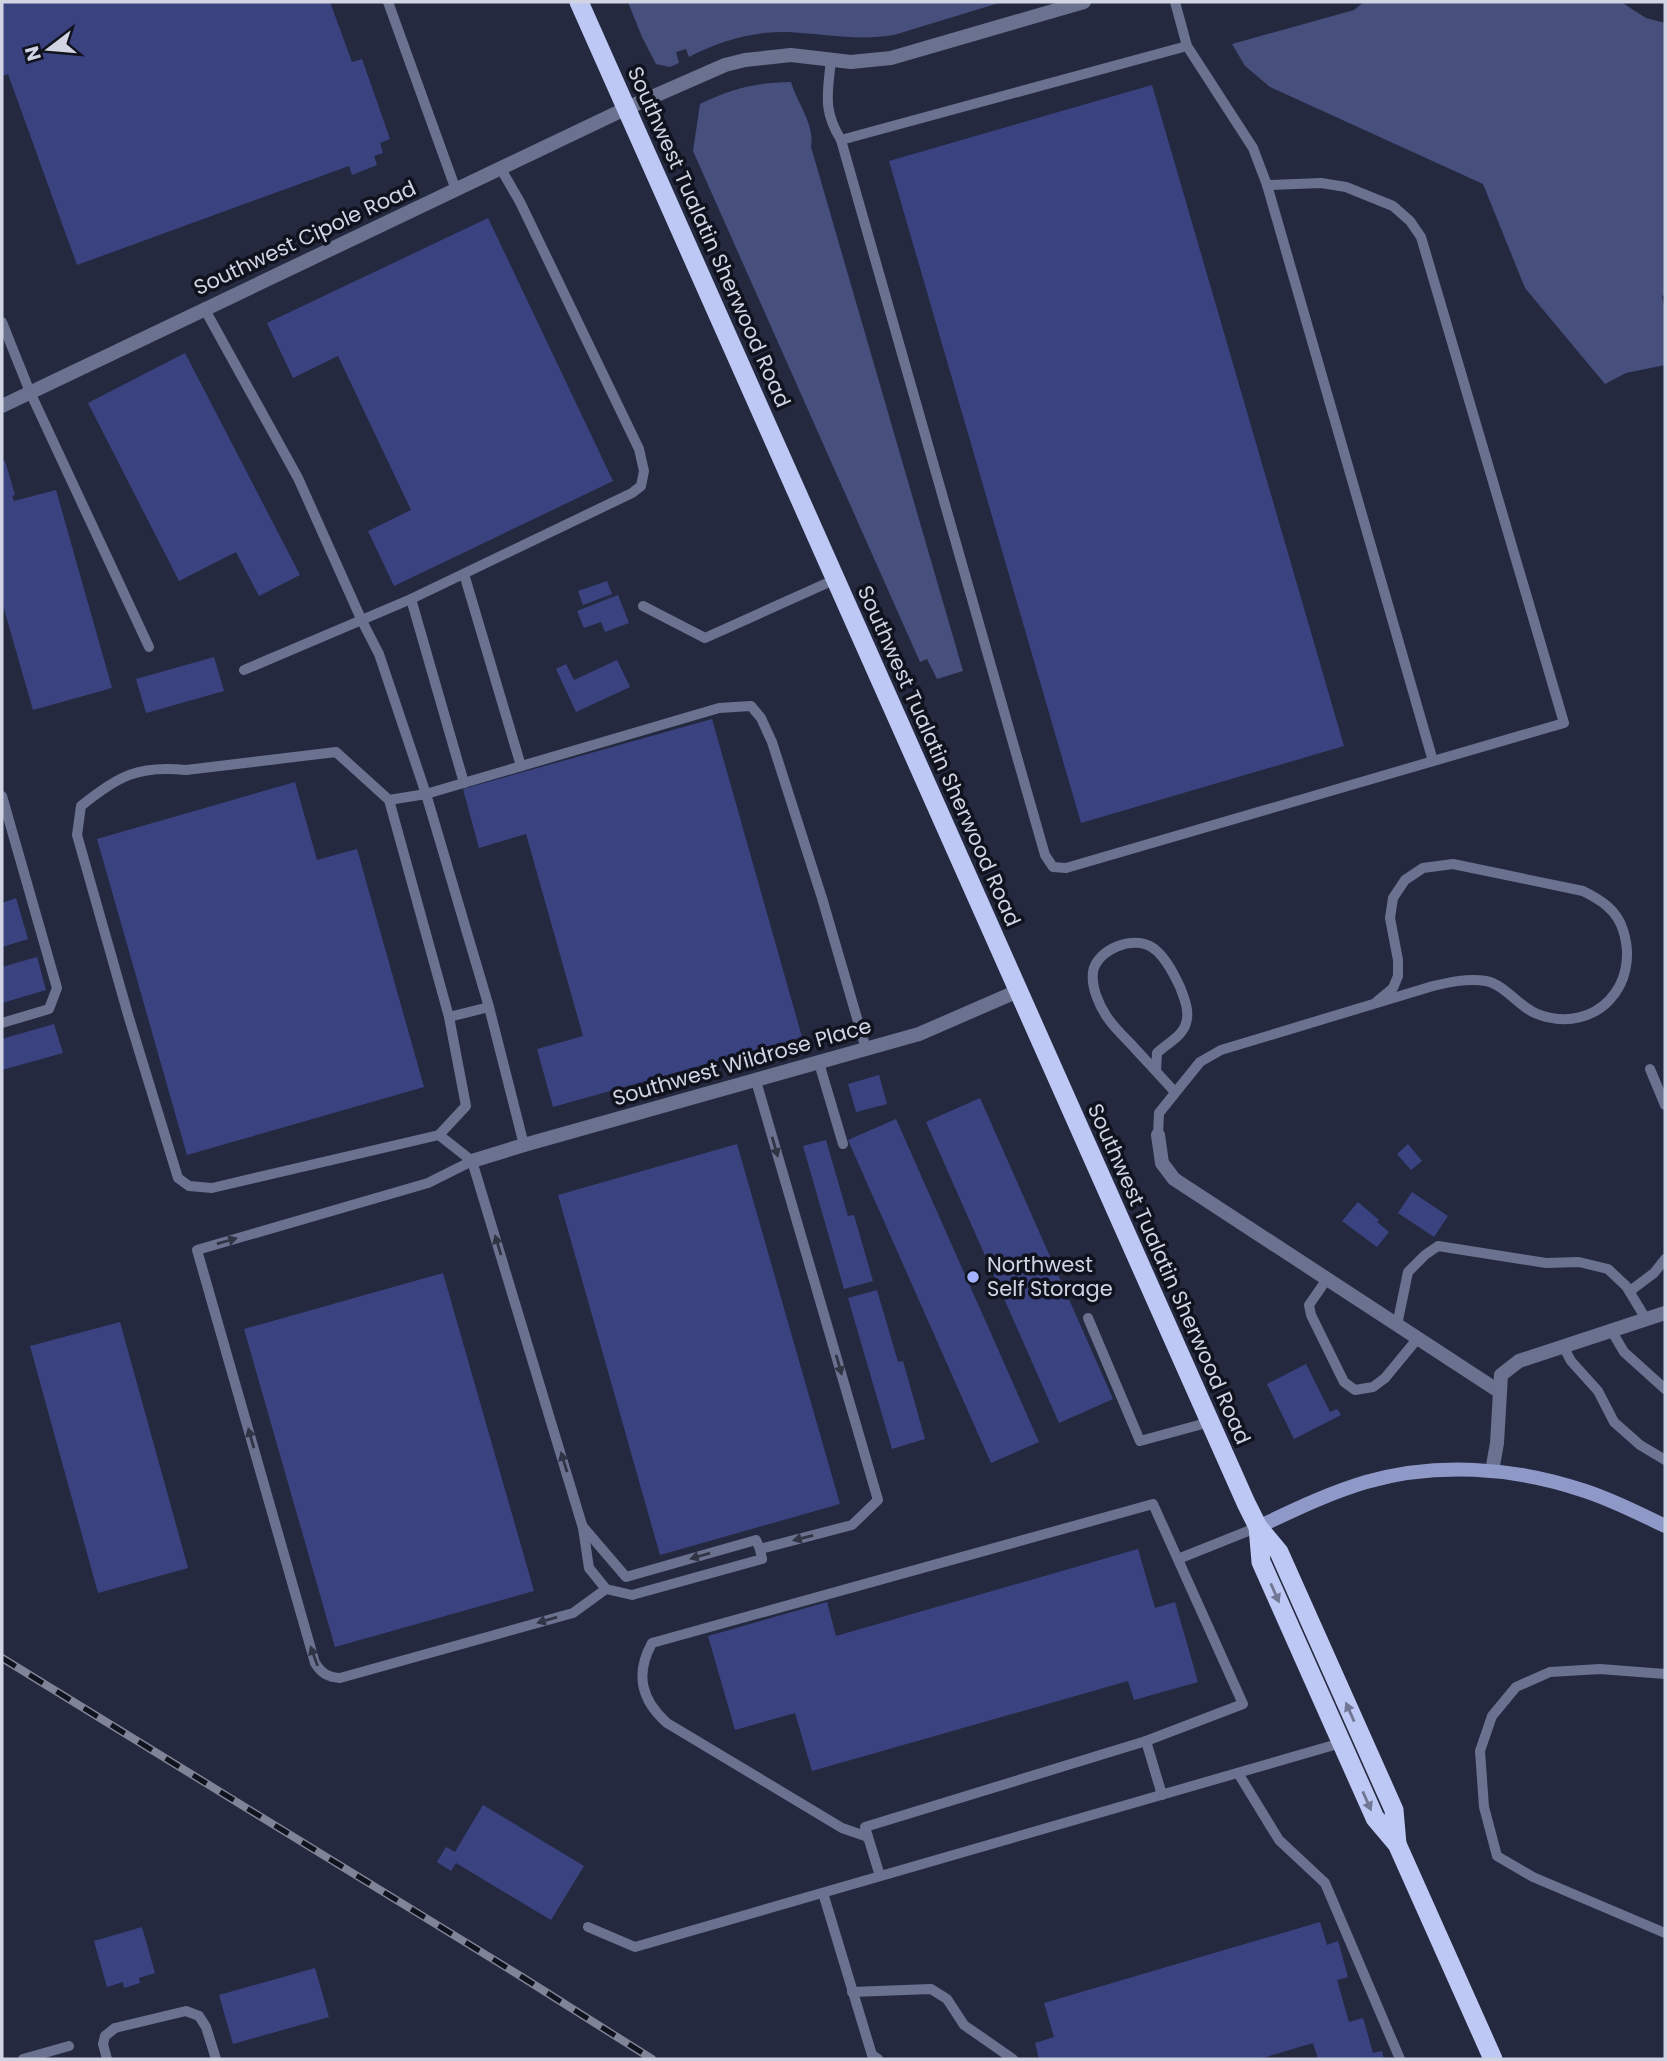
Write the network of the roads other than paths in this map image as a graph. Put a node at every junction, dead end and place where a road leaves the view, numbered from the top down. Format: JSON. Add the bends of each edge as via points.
{"nodes":[{"id":1,"x":388,"y":2,"type":"edge"},
{"id":2,"x":579,"y":2,"type":"edge"},
{"id":3,"x":1084,"y":2,"type":"edge"},
{"id":4,"x":1175,"y":2,"type":"edge"},
{"id":5,"x":1187,"y":46,"type":"junction"},
{"id":6,"x":831,"y":59,"type":"junction"},
{"id":7,"x":627,"y":108,"type":"junction"},
{"id":8,"x":841,"y":140,"type":"junction"},
{"id":9,"x":501,"y":169,"type":"junction"},
{"id":10,"x":1267,"y":185,"type":"junction"},
{"id":11,"x":456,"y":190,"type":"junction"},
{"id":12,"x":204,"y":308,"type":"junction"},
{"id":13,"x":2,"y":322,"type":"edge"},
{"id":14,"x":30,"y":392,"type":"junction"},
{"id":15,"x":2,"y":406,"type":"edge"},
{"id":16,"x":464,"y":574,"type":"junction"},
{"id":17,"x":836,"y":579,"type":"junction"},
{"id":18,"x":411,"y":599,"type":"junction"},
{"id":19,"x":643,"y":606,"type":"dead end"},
{"id":20,"x":362,"y":621,"type":"junction"},
{"id":21,"x":149,"y":647,"type":"dead end"},
{"id":22,"x":244,"y":670,"type":"dead end"},
{"id":23,"x":1433,"y":761,"type":"junction"},
{"id":24,"x":521,"y":766,"type":"junction"},
{"id":25,"x":464,"y":783,"type":"junction"},
{"id":26,"x":426,"y":794,"type":"junction"},
{"id":27,"x":2,"y":796,"type":"edge"},
{"id":28,"x":389,"y":800,"type":"junction"},
{"id":29,"x":1018,"y":991,"type":"junction"},
{"id":30,"x":1375,"y":1003,"type":"junction"},
{"id":31,"x":489,"y":1007,"type":"junction"},
{"id":32,"x":449,"y":1017,"type":"junction"},
{"id":33,"x":2,"y":1023,"type":"edge"},
{"id":34,"x":866,"y":1049,"type":"junction"},
{"id":35,"x":820,"y":1063,"type":"junction"},
{"id":36,"x":1650,"y":1069,"type":"dead end"},
{"id":37,"x":1156,"y":1071,"type":"junction"},
{"id":38,"x":756,"y":1081,"type":"junction"},
{"id":39,"x":1175,"y":1092,"type":"junction"},
{"id":40,"x":1665,"y":1105,"type":"edge"},
{"id":41,"x":439,"y":1135,"type":"junction"},
{"id":42,"x":1158,"y":1135,"type":"joint"},
{"id":43,"x":843,"y":1144,"type":"dead end"},
{"id":44,"x":524,"y":1145,"type":"junction"},
{"id":45,"x":472,"y":1161,"type":"junction"},
{"id":46,"x":1665,"y":1259,"type":"edge"},
{"id":47,"x":1327,"y":1279,"type":"junction"},
{"id":48,"x":1630,"y":1291,"type":"junction"},
{"id":49,"x":1665,"y":1313,"type":"edge"},
{"id":50,"x":1088,"y":1318,"type":"dead end"},
{"id":51,"x":1646,"y":1320,"type":"junction"},
{"id":52,"x":1397,"y":1325,"type":"junction"},
{"id":53,"x":1611,"y":1330,"type":"junction"},
{"id":54,"x":1418,"y":1338,"type":"junction"},
{"id":55,"x":1563,"y":1346,"type":"junction"},
{"id":56,"x":1665,"y":1388,"type":"edge"},
{"id":57,"x":1500,"y":1392,"type":"junction"},
{"id":58,"x":1210,"y":1422,"type":"junction"},
{"id":59,"x":1665,"y":1460,"type":"edge"},
{"id":60,"x":1492,"y":1471,"type":"junction"},
{"id":61,"x":1665,"y":1526,"type":"edge"},
{"id":62,"x":1258,"y":1527,"type":"junction"},
{"id":63,"x":583,"y":1528,"type":"junction"},
{"id":64,"x":761,"y":1549,"type":"junction"},
{"id":65,"x":1178,"y":1559,"type":"junction"},
{"id":66,"x":606,"y":1589,"type":"junction"},
{"id":67,"x":1665,"y":1674,"type":"edge"},
{"id":68,"x":1146,"y":1741,"type":"junction"},
{"id":69,"x":1341,"y":1743,"type":"junction"},
{"id":70,"x":1238,"y":1773,"type":"junction"},
{"id":71,"x":1162,"y":1795,"type":"junction"},
{"id":72,"x":868,"y":1837,"type":"junction"},
{"id":73,"x":1397,"y":1844,"type":"junction"},
{"id":74,"x":880,"y":1876,"type":"junction"},
{"id":75,"x":823,"y":1893,"type":"junction"},
{"id":76,"x":588,"y":1927,"type":"dead end"},
{"id":77,"x":1665,"y":1933,"type":"edge"},
{"id":78,"x":852,"y":1992,"type":"junction"},
{"id":79,"x":69,"y":2046,"type":"dead end"},
{"id":80,"x":23,"y":2059,"type":"edge"},
{"id":81,"x":107,"y":2059,"type":"edge"},
{"id":82,"x":216,"y":2059,"type":"edge"},
{"id":83,"x":878,"y":2059,"type":"edge"},
{"id":84,"x":1013,"y":2059,"type":"edge"},
{"id":85,"x":1400,"y":2059,"type":"edge"},
{"id":86,"x":1493,"y":2059,"type":"edge"}],
"edges":[{"from":1,"to":11,"type":"lane"},
{"from":2,"to":7,"type":"highway","name":"Southwest Tualatin Sherwood Road"},
{"from":3,"to":6,"type":"street","name":"Southwest Cipole Road","via":[[891,58]]},
{"from":4,"to":5,"type":"lane"},
{"from":5,"to":8,"type":"lane"},
{"from":5,"to":10,"type":"lane","via":[[1253,148]]},
{"from":6,"to":7,"type":"street","name":"Southwest Cipole Road","via":[[791,55],[725,65]]},
{"from":6,"to":8,"type":"lane","via":[[829,115]]},
{"from":7,"to":9,"type":"street","name":"Southwest Cipole Road"},
{"from":7,"to":17,"type":"highway","name":"Southwest Tualatin Sherwood Road"},
{"from":8,"to":23,"type":"lane","via":[[1045,855],[1053,867],[1066,868]]},
{"from":9,"to":11,"type":"street","name":"Southwest Cipole Road"},
{"from":9,"to":16,"type":"lane","via":[[639,449],[644,471],[641,486],[632,493]]},
{"from":10,"to":23,"type":"lane"},
{"from":10,"to":23,"type":"lane","via":[[1346,187],[1393,206],[1421,237],[1564,723]]},
{"from":11,"to":12,"type":"street","name":"Southwest Cipole Road"},
{"from":12,"to":14,"type":"street","name":"Southwest Cipole Road"},
{"from":12,"to":20,"type":"lane","via":[[298,478]]},
{"from":13,"to":14,"type":"lane"},
{"from":14,"to":15,"type":"street","name":"Southwest Cipole Road"},
{"from":14,"to":21,"type":"lane"},
{"from":16,"to":18,"type":"lane"},
{"from":16,"to":24,"type":"lane"},
{"from":17,"to":19,"type":"lane","via":[[705,638]]},
{"from":17,"to":29,"type":"highway","name":"Southwest Tualatin Sherwood Road"},
{"from":18,"to":20,"type":"lane"},
{"from":18,"to":25,"type":"lane"},
{"from":20,"to":22,"type":"lane"},
{"from":20,"to":26,"type":"lane","via":[[379,654]]},
{"from":24,"to":25,"type":"lane"},
{"from":24,"to":34,"type":"lane","via":[[719,708],[751,706],[772,742]]},
{"from":25,"to":26,"type":"lane"},
{"from":26,"to":28,"type":"lane"},
{"from":26,"to":31,"type":"lane"},
{"from":27,"to":33,"type":"lane","via":[[57,988],[49,1009]]},
{"from":28,"to":32,"type":"lane"},
{"from":28,"to":41,"type":"lane","via":[[336,752],[186,770],[168,768],[129,774],[109,784],[81,806],[77,835],[178,1178],[188,1186],[212,1188]]},
{"from":29,"to":34,"type":"street","name":"Southwest Wildrose Place","via":[[919,1034]]},
{"from":29,"to":58,"type":"highway","name":"Southwest Tualatin Sherwood Road"},
{"from":30,"to":30,"type":"lane","via":[[1453,981],[1474,980],[1489,982],[1538,1015],[1577,1018],[1596,1010],[1620,988],[1627,945],[1613,910],[1583,891],[1453,864],[1423,868],[1405,880],[1393,898],[1390,918],[1398,976],[1393,988]]},
{"from":30,"to":39,"type":"lane","via":[[1221,1050],[1200,1062]]},
{"from":31,"to":32,"type":"lane"},
{"from":31,"to":44,"type":"lane"},
{"from":32,"to":41,"type":"lane","via":[[466,1106]]},
{"from":34,"to":35,"type":"street","name":"Southwest Wildrose Place"},
{"from":35,"to":38,"type":"street","name":"Southwest Wildrose Place"},
{"from":35,"to":43,"type":"lane"},
{"from":36,"to":40,"type":"lane"},
{"from":37,"to":37,"type":"lane","via":[[1107,1018],[1093,984],[1097,961],[1119,946],[1152,947],[1163,957],[1185,1003],[1186,1024],[1157,1053]]},
{"from":37,"to":39,"type":"lane"},
{"from":38,"to":44,"type":"street","name":"Southwest Wildrose Place"},
{"from":38,"to":64,"type":"lane","one_way":true,"via":[[878,1500],[852,1525]]},
{"from":39,"to":42,"type":"lane","via":[[1159,1113]]},
{"from":41,"to":45,"type":"lane"},
{"from":42,"to":47,"type":"street","via":[[1162,1163],[1174,1179]]},
{"from":44,"to":45,"type":"street","name":"Southwest Wildrose Place"},
{"from":63,"to":45,"type":"lane","one_way":true},
{"from":66,"to":45,"type":"lane","one_way":true,"via":[[573,1613],[340,1678],[321,1672],[315,1663],[197,1250],[428,1183]]},
{"from":46,"to":48,"type":"lane"},
{"from":47,"to":52,"type":"street"},
{"from":47,"to":54,"type":"lane","via":[[1310,1305],[1311,1315],[1344,1382],[1355,1390],[1373,1387],[1385,1378]]},
{"from":48,"to":51,"type":"lane"},
{"from":48,"to":52,"type":"lane","via":[[1608,1269],[1579,1262],[1546,1263],[1438,1247],[1408,1272]]},
{"from":49,"to":51,"type":"street"},
{"from":50,"to":58,"type":"lane","via":[[1140,1441]]},
{"from":51,"to":53,"type":"street"},
{"from":52,"to":54,"type":"street"},
{"from":53,"to":55,"type":"street"},
{"from":53,"to":56,"type":"lane","via":[[1624,1352]]},
{"from":54,"to":57,"type":"street"},
{"from":55,"to":57,"type":"street","via":[[1519,1361],[1501,1375]]},
{"from":55,"to":59,"type":"lane","via":[[1598,1391],[1614,1422]]},
{"from":57,"to":60,"type":"street"},
{"from":58,"to":62,"type":"highway","name":"Southwest Tualatin Sherwood Road"},
{"from":60,"to":61,"type":"main road","via":[[1580,1489]]},
{"from":60,"to":62,"type":"main road","via":[[1414,1472],[1368,1482]]},
{"from":62,"to":65,"type":"lane"},
{"from":62,"to":69,"type":"highway","name":"Southwest Tualatin Sherwood Road","one_way":true,"via":[[1261,1562]]},
{"from":73,"to":62,"type":"highway","name":"Southwest Tualatin Sherwood Road","one_way":true,"via":[[1394,1810],[1279,1552]]},
{"from":64,"to":63,"type":"lane","one_way":true,"via":[[756,1540],[626,1577]]},
{"from":63,"to":66,"type":"lane","via":[[589,1568]]},
{"from":64,"to":66,"type":"lane","via":[[762,1559],[632,1595]]},
{"from":65,"to":68,"type":"lane","via":[[1244,1704]]},
{"from":65,"to":72,"type":"lane","via":[[1153,1504],[652,1643],[642,1672],[644,1690],[654,1711],[667,1723],[842,1828]]},
{"from":67,"to":77,"type":"lane","via":[[1600,1669],[1550,1672],[1516,1687],[1492,1716],[1480,1751],[1484,1807],[1497,1856],[1533,1877]]},
{"from":68,"to":71,"type":"lane"},
{"from":68,"to":72,"type":"lane","via":[[865,1827]]},
{"from":69,"to":70,"type":"lane"},
{"from":69,"to":73,"type":"highway","name":"Southwest Tualatin Sherwood Road","one_way":true,"via":[[1375,1818]]},
{"from":70,"to":71,"type":"lane"},
{"from":70,"to":85,"type":"lane","via":[[1279,1840],[1325,1883]]},
{"from":71,"to":74,"type":"lane"},
{"from":72,"to":74,"type":"lane"},
{"from":73,"to":86,"type":"highway","name":"Southwest Tualatin Sherwood Road"},
{"from":74,"to":75,"type":"lane"},
{"from":75,"to":76,"type":"lane","via":[[635,1947]]},
{"from":75,"to":78,"type":"lane"},
{"from":78,"to":83,"type":"lane","via":[[872,2055]]},
{"from":78,"to":84,"type":"lane","via":[[931,1989],[947,1999],[964,2025]]},
{"from":79,"to":80,"type":"lane"},
{"from":81,"to":82,"type":"lane","via":[[105,2036],[116,2028],[186,2011],[199,2016],[206,2027]]}]}
